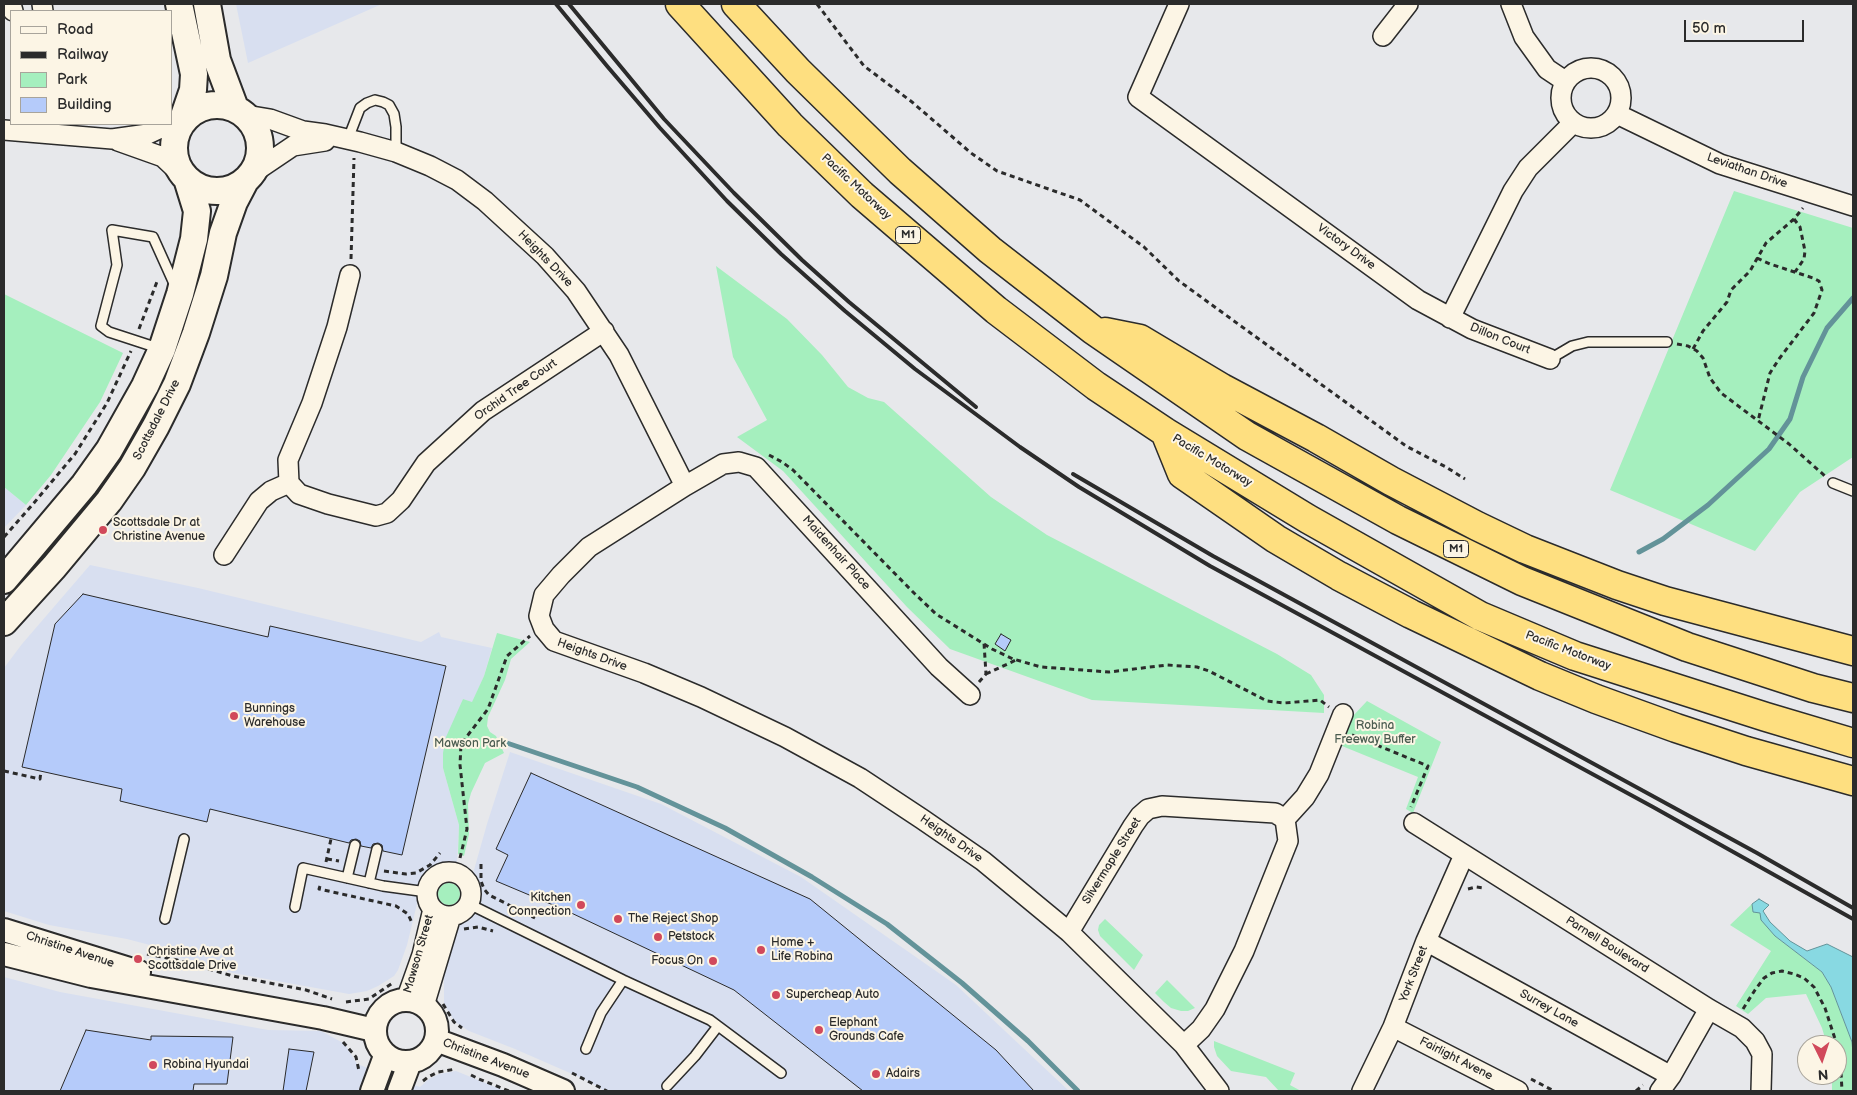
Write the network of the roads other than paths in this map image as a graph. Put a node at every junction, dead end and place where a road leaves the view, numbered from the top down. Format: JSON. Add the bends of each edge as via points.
{"nodes":[{"id":1,"x":179,"y":4,"type":"edge"},
{"id":2,"x":207,"y":4,"type":"edge"},
{"id":3,"x":680,"y":4,"type":"edge"},
{"id":4,"x":736,"y":4,"type":"edge"},
{"id":5,"x":1179,"y":4,"type":"edge"},
{"id":6,"x":1408,"y":4,"type":"edge"},
{"id":7,"x":1511,"y":4,"type":"edge"},
{"id":8,"x":1383,"y":36,"type":"dead end"},
{"id":9,"x":1565,"y":81,"type":"junction"},
{"id":10,"x":241,"y":111,"type":"junction"},
{"id":11,"x":1617,"y":114,"type":"junction"},
{"id":12,"x":180,"y":123,"type":"junction"},
{"id":13,"x":1573,"y":123,"type":"junction"},
{"id":14,"x":172,"y":125,"type":"edge"},
{"id":15,"x":172,"y":125,"type":"edge"},
{"id":16,"x":4,"y":130,"type":"edge"},
{"id":17,"x":112,"y":139,"type":"junction"},
{"id":18,"x":354,"y":140,"type":"junction"},
{"id":19,"x":396,"y":152,"type":"junction"},
{"id":20,"x":184,"y":177,"type":"junction"},
{"id":21,"x":249,"y":177,"type":"junction"},
{"id":22,"x":1853,"y":206,"type":"edge"},
{"id":23,"x":350,"y":275,"type":"road end"},
{"id":24,"x":180,"y":294,"type":"junction"},
{"id":25,"x":1450,"y":318,"type":"junction"},
{"id":26,"x":1093,"y":330,"type":"junction"},
{"id":27,"x":604,"y":331,"type":"junction"},
{"id":28,"x":1667,"y":342,"type":"road end"},
{"id":29,"x":162,"y":349,"type":"junction"},
{"id":30,"x":1550,"y":359,"type":"joint"},
{"id":31,"x":1165,"y":432,"type":"junction"},
{"id":32,"x":289,"y":483,"type":"junction"},
{"id":33,"x":1833,"y":483,"type":"road end"},
{"id":34,"x":685,"y":486,"type":"junction"},
{"id":35,"x":1853,"y":491,"type":"edge"},
{"id":36,"x":224,"y":555,"type":"dead end"},
{"id":37,"x":4,"y":580,"type":"edge"},
{"id":38,"x":4,"y":622,"type":"edge"},
{"id":39,"x":1853,"y":651,"type":"edge"},
{"id":40,"x":970,"y":694,"type":"road end"},
{"id":41,"x":1853,"y":698,"type":"edge"},
{"id":42,"x":1337,"y":715,"type":"road end"},
{"id":43,"x":1853,"y":743,"type":"edge"},
{"id":44,"x":1853,"y":782,"type":"edge"},
{"id":45,"x":1285,"y":819,"type":"junction"},
{"id":46,"x":1414,"y":823,"type":"road end"},
{"id":47,"x":184,"y":839,"type":"dead end"},
{"id":48,"x":354,"y":844,"type":"dead end"},
{"id":49,"x":377,"y":849,"type":"dead end"},
{"id":50,"x":1464,"y":855,"type":"junction"},
{"id":51,"x":347,"y":878,"type":"junction"},
{"id":52,"x":369,"y":883,"type":"junction"},
{"id":53,"x":430,"y":900,"type":"junction"},
{"id":54,"x":294,"y":907,"type":"dead end"},
{"id":55,"x":476,"y":908,"type":"junction"},
{"id":56,"x":451,"y":916,"type":"junction"},
{"id":57,"x":165,"y":919,"type":"dead end"},
{"id":58,"x":4,"y":930,"type":"edge"},
{"id":59,"x":1069,"y":932,"type":"junction"},
{"id":60,"x":1426,"y":941,"type":"junction"},
{"id":61,"x":4,"y":954,"type":"edge"},
{"id":62,"x":623,"y":980,"type":"junction"},
{"id":63,"x":411,"y":989,"type":"junction"},
{"id":64,"x":221,"y":999,"type":"junction"},
{"id":65,"x":1709,"y":1009,"type":"junction"},
{"id":66,"x":718,"y":1026,"type":"junction"},
{"id":67,"x":1393,"y":1028,"type":"junction"},
{"id":68,"x":374,"y":1030,"type":"junction"},
{"id":69,"x":436,"y":1040,"type":"junction"},
{"id":70,"x":1184,"y":1045,"type":"junction"},
{"id":71,"x":586,"y":1048,"type":"dead end"},
{"id":72,"x":385,"y":1056,"type":"junction"},
{"id":73,"x":410,"y":1062,"type":"junction"},
{"id":74,"x":781,"y":1074,"type":"dead end"},
{"id":75,"x":1671,"y":1076,"type":"junction"},
{"id":76,"x":564,"y":1081,"type":"edge"},
{"id":77,"x":366,"y":1083,"type":"edge"},
{"id":78,"x":667,"y":1086,"type":"dead end"},
{"id":79,"x":409,"y":1088,"type":"edge"},
{"id":80,"x":1219,"y":1091,"type":"edge"},
{"id":81,"x":1362,"y":1091,"type":"edge"},
{"id":82,"x":1518,"y":1091,"type":"edge"},
{"id":83,"x":1660,"y":1091,"type":"edge"},
{"id":84,"x":1761,"y":1091,"type":"edge"}],
"edges":[{"from":1,"to":12,"type":"main road","via":[[194,74],[193,90]]},
{"from":2,"to":10,"type":"main road","via":[[217,60]]},
{"from":3,"to":31,"type":"highway","name":"Pacific Motorway","number":"M1","via":[[790,125],[862,195],[996,310],[1096,386]]},
{"from":4,"to":26,"type":"highway","number":"M1","via":[[798,71],[900,171],[990,250]]},
{"from":5,"to":25,"type":"street","name":"Victory Drive","via":[[1138,97],[1418,300]]},
{"from":6,"to":8,"type":"street"},
{"from":7,"to":9,"type":"street","via":[[1524,37],[1547,69]]},
{"from":9,"to":11,"type":"street","via":[[1580,70],[1603,70],[1620,87],[1621,104]]},
{"from":9,"to":13,"type":"street","via":[[1560,102]]},
{"from":10,"to":12,"type":"main road","via":[[217,106],[200,109]]},
{"from":10,"to":18,"type":"street","name":"Heights Drive","via":[[303,131]]},
{"from":10,"to":21,"type":"main road","via":[[256,127],[261,143],[259,159]]},
{"from":11,"to":13,"type":"street","via":[[1596,128],[1583,128]]},
{"from":11,"to":22,"type":"street","name":"Leviathan Drive","via":[[1720,164]]},
{"from":12,"to":15,"type":"street"},
{"from":12,"to":20,"type":"main road","via":[[172,142],[173,158]]},
{"from":13,"to":25,"type":"street","via":[[1528,168],[1513,191]]},
{"from":14,"to":17,"type":"street","via":[[148,134]]},
{"from":16,"to":17,"type":"street"},
{"from":17,"to":20,"type":"street","via":[[163,157]]},
{"from":18,"to":19,"type":"street","name":"Heights Drive"},
{"from":18,"to":19,"type":"lane","via":[[360,108],[375,100],[383,102],[394,114]]},
{"from":18,"to":21,"type":"street","name":"Heights Drive","via":[[293,146]]},
{"from":19,"to":27,"type":"street","name":"Heights Drive","via":[[457,180],[486,201],[545,256],[576,291]]},
{"from":20,"to":21,"type":"main road","via":[[201,189],[216,192],[231,189]]},
{"from":20,"to":24,"type":"main road","via":[[197,210],[194,239]]},
{"from":21,"to":38,"type":"main road","name":"Scottsdale Drive","via":[[234,202],[196,333],[156,426],[109,501]]},
{"from":23,"to":32,"type":"street","via":[[312,403],[288,460]]},
{"from":24,"to":29,"type":"main road"},
{"from":24,"to":29,"type":"lane","via":[[153,237],[112,230],[117,265],[101,326],[109,332]]},
{"from":25,"to":30,"type":"street","name":"Dillon Court"},
{"from":26,"to":39,"type":"highway","via":[[1140,339],[1391,481],[1525,549],[1665,601]]},
{"from":26,"to":41,"type":"highway","number":"M1","via":[[1247,436],[1398,520],[1522,582],[1687,647]]},
{"from":27,"to":32,"type":"street","name":"Orchid Tree Court","via":[[483,411],[426,463],[387,513],[376,516],[328,504],[299,494]]},
{"from":27,"to":34,"type":"street","name":"Heights Drive"},
{"from":28,"to":30,"type":"lane","via":[[1588,342],[1572,346]]},
{"from":29,"to":37,"type":"main road","via":[[108,450]]},
{"from":31,"to":43,"type":"highway","name":"Pacific Motorway","number":"M1","via":[[1308,519],[1480,616],[1575,656]]},
{"from":31,"to":44,"type":"highway","via":[[1182,474],[1276,539],[1411,614],[1596,699],[1746,752]]},
{"from":32,"to":36,"type":"street","via":[[259,501]]},
{"from":33,"to":35,"type":"lane"},
{"from":34,"to":40,"type":"street","name":"Maidenhair Place","via":[[723,464],[739,462],[756,467],[939,667]]},
{"from":34,"to":59,"type":"street","name":"Heights Drive","via":[[589,547],[544,595],[539,616],[554,642],[701,697],[784,736],[860,778],[983,861]]},
{"from":42,"to":45,"type":"street","via":[[1319,774],[1305,797]]},
{"from":45,"to":59,"type":"street","name":"Silvermaple Street","via":[[1275,813],[1162,806],[1148,809],[1133,826]]},
{"from":45,"to":70,"type":"street","via":[[1288,841],[1244,951],[1215,1009]]},
{"from":46,"to":50,"type":"street","name":"Parnell Boulevard"},
{"from":47,"to":57,"type":"lane"},
{"from":48,"to":51,"type":"lane"},
{"from":49,"to":52,"type":"lane"},
{"from":50,"to":60,"type":"street","name":"York Street"},
{"from":50,"to":65,"type":"street","name":"Parnell Boulevard"},
{"from":51,"to":52,"type":"lane"},
{"from":51,"to":54,"type":"lane","via":[[303,868]]},
{"from":52,"to":53,"type":"lane"},
{"from":53,"to":55,"type":"street","via":[[432,880],[437,875],[457,873],[468,882]]},
{"from":53,"to":56,"type":"street","via":[[443,915]]},
{"from":53,"to":63,"type":"street","name":"Mawson Street","via":[[422,955]]},
{"from":55,"to":56,"type":"street"},
{"from":55,"to":62,"type":"lane"},
{"from":56,"to":63,"type":"street","name":"Mawson Street"},
{"from":58,"to":64,"type":"street","name":"Christine Avenue"},
{"from":59,"to":70,"type":"street","name":"Heights Drive"},
{"from":60,"to":67,"type":"street","name":"York Street"},
{"from":60,"to":75,"type":"street","name":"Surrey Lane"},
{"from":61,"to":64,"type":"street","name":"Christine Avenue","via":[[91,976]]},
{"from":62,"to":66,"type":"lane"},
{"from":62,"to":71,"type":"lane","via":[[601,1013]]},
{"from":63,"to":68,"type":"street","via":[[384,1008]]},
{"from":63,"to":69,"type":"street","via":[[435,1021]]},
{"from":64,"to":68,"type":"street","name":"Christine Avenue"},
{"from":65,"to":75,"type":"street"},
{"from":65,"to":84,"type":"street","name":"Parnell Boulevard","via":[[1742,1028],[1755,1041],[1762,1054]]},
{"from":66,"to":74,"type":"lane"},
{"from":66,"to":78,"type":"lane"},
{"from":67,"to":81,"type":"street","name":"York Street"},
{"from":67,"to":82,"type":"street","name":"Fairlight Avene"},
{"from":68,"to":72,"type":"street","via":[[376,1044]]},
{"from":69,"to":73,"type":"street","via":[[424,1057]]},
{"from":69,"to":76,"type":"street","name":"Christine Avenue","via":[[503,1065]]},
{"from":70,"to":80,"type":"street","name":"Heights Drive"},
{"from":72,"to":73,"type":"street","via":[[397,1062]]},
{"from":72,"to":77,"type":"street"},
{"from":73,"to":79,"type":"street"},
{"from":75,"to":83,"type":"street"}]}
